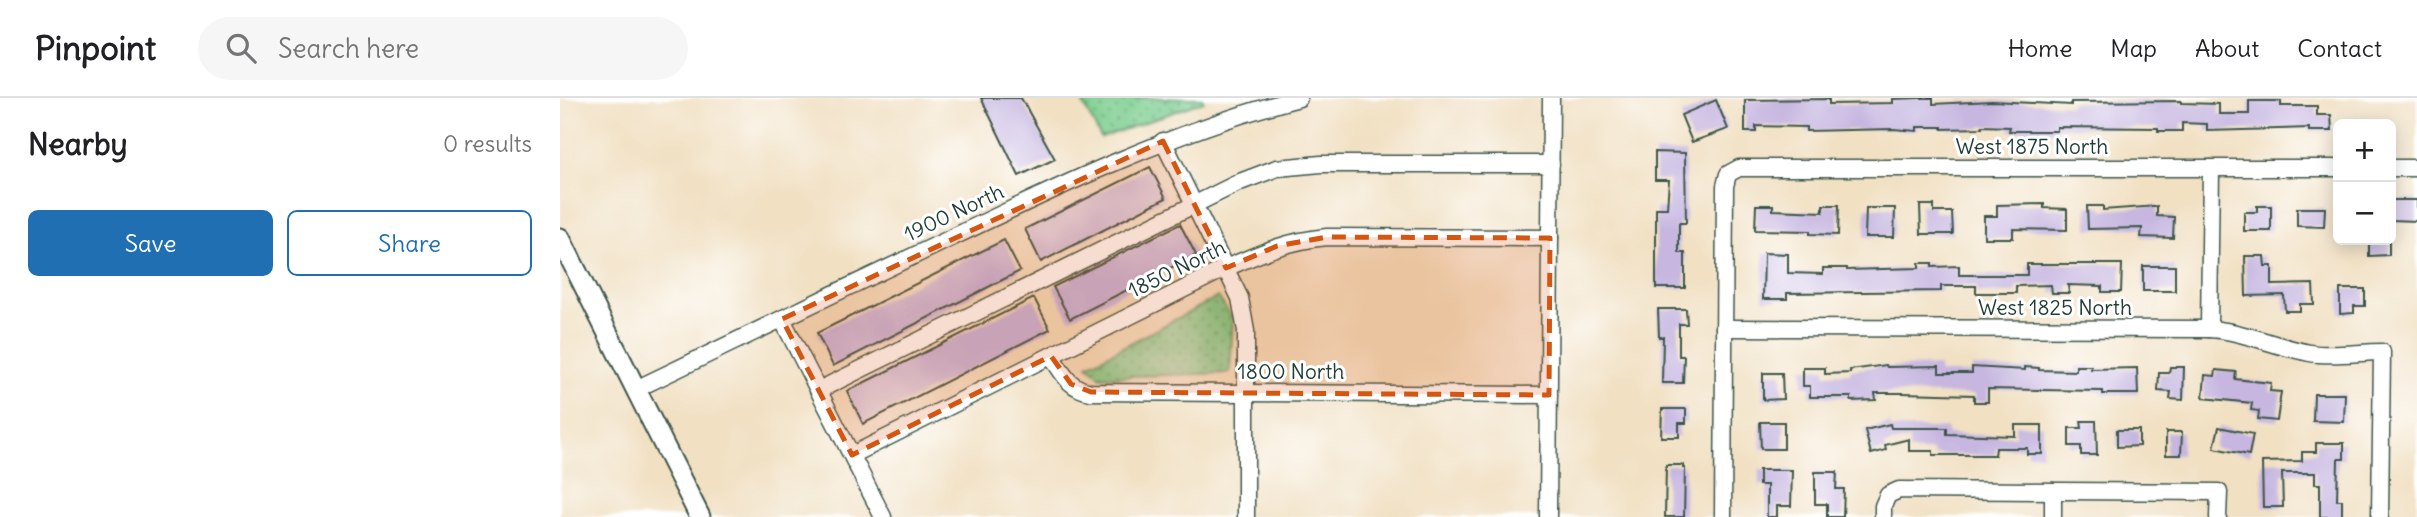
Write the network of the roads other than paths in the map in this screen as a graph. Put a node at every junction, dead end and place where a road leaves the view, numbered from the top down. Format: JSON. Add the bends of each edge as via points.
{"nodes":[{"id":1,"x":1300,"y":98,"type":"edge"},
{"id":2,"x":1551,"y":98,"type":"edge"},
{"id":3,"x":1163,"y":141,"type":"junction"},
{"id":4,"x":1551,"y":164,"type":"junction"},
{"id":5,"x":2211,"y":168,"type":"junction"},
{"id":6,"x":2333,"y":168,"type":"edge"},
{"id":7,"x":2396,"y":168,"type":"edge"},
{"id":8,"x":2417,"y":168,"type":"edge"},
{"id":9,"x":1195,"y":205,"type":"junction"},
{"id":10,"x":560,"y":238,"type":"edge"},
{"id":11,"x":1550,"y":238,"type":"junction"},
{"id":12,"x":1226,"y":268,"type":"junction"},
{"id":13,"x":782,"y":319,"type":"junction"},
{"id":14,"x":1724,"y":328,"type":"junction"},
{"id":15,"x":2209,"y":329,"type":"junction"},
{"id":16,"x":1051,"y":356,"type":"junction"},
{"id":17,"x":636,"y":388,"type":"junction"},
{"id":18,"x":819,"y":390,"type":"junction"},
{"id":19,"x":1246,"y":393,"type":"junction"},
{"id":20,"x":1549,"y":395,"type":"junction"},
{"id":21,"x":852,"y":455,"type":"junction"},
{"id":22,"x":2053,"y":491,"type":"junction"},
{"id":23,"x":876,"y":515,"type":"edge"},
{"id":24,"x":701,"y":517,"type":"edge"},
{"id":25,"x":1246,"y":517,"type":"edge"},
{"id":26,"x":1548,"y":517,"type":"edge"},
{"id":27,"x":1723,"y":517,"type":"edge"},
{"id":28,"x":1883,"y":517,"type":"edge"},
{"id":29,"x":2053,"y":517,"type":"edge"},
{"id":30,"x":2218,"y":517,"type":"edge"},
{"id":31,"x":2380,"y":517,"type":"edge"}],
"edges":[{"from":1,"to":3,"type":"street","name":"1900 North"},
{"from":2,"to":4,"type":"street"},
{"from":3,"to":9,"type":"street"},
{"from":3,"to":13,"type":"street","name":"1900 North"},
{"from":4,"to":9,"type":"street","via":[[1277,168]]},
{"from":4,"to":11,"type":"street"},
{"from":5,"to":6,"type":"street","name":"West 1875 North"},
{"from":5,"to":14,"type":"street","name":"West 1875 North","via":[[1739,168],[1728,174],[1725,186]]},
{"from":5,"to":15,"type":"street"},
{"from":7,"to":8,"type":"street"},
{"from":9,"to":12,"type":"street"},
{"from":9,"to":18,"type":"street"},
{"from":10,"to":17,"type":"main road"},
{"from":11,"to":12,"type":"street","name":"1850 North","via":[[1327,237],[1276,246]]},
{"from":11,"to":20,"type":"street"},
{"from":12,"to":16,"type":"street","name":"1850 North"},
{"from":12,"to":19,"type":"street","via":[[1240,298],[1246,331]]},
{"from":13,"to":17,"type":"street","name":"1900 North"},
{"from":13,"to":18,"type":"street"},
{"from":14,"to":15,"type":"street","name":"West 1825 North"},
{"from":14,"to":27,"type":"street"},
{"from":15,"to":31,"type":"street","name":"West 1825 North","via":[[2314,354],[2382,352]]},
{"from":16,"to":19,"type":"street","name":"1800 North","via":[[1079,390]]},
{"from":16,"to":21,"type":"street","name":"1850 North"},
{"from":17,"to":24,"type":"main road"},
{"from":18,"to":21,"type":"street"},
{"from":19,"to":20,"type":"street","name":"1800 North"},
{"from":19,"to":25,"type":"street"},
{"from":20,"to":26,"type":"street"},
{"from":21,"to":23,"type":"street"},
{"from":22,"to":28,"type":"street","via":[[1899,490],[1888,495]]},
{"from":22,"to":29,"type":"street"},
{"from":22,"to":30,"type":"street","via":[[2219,492]]}]}
